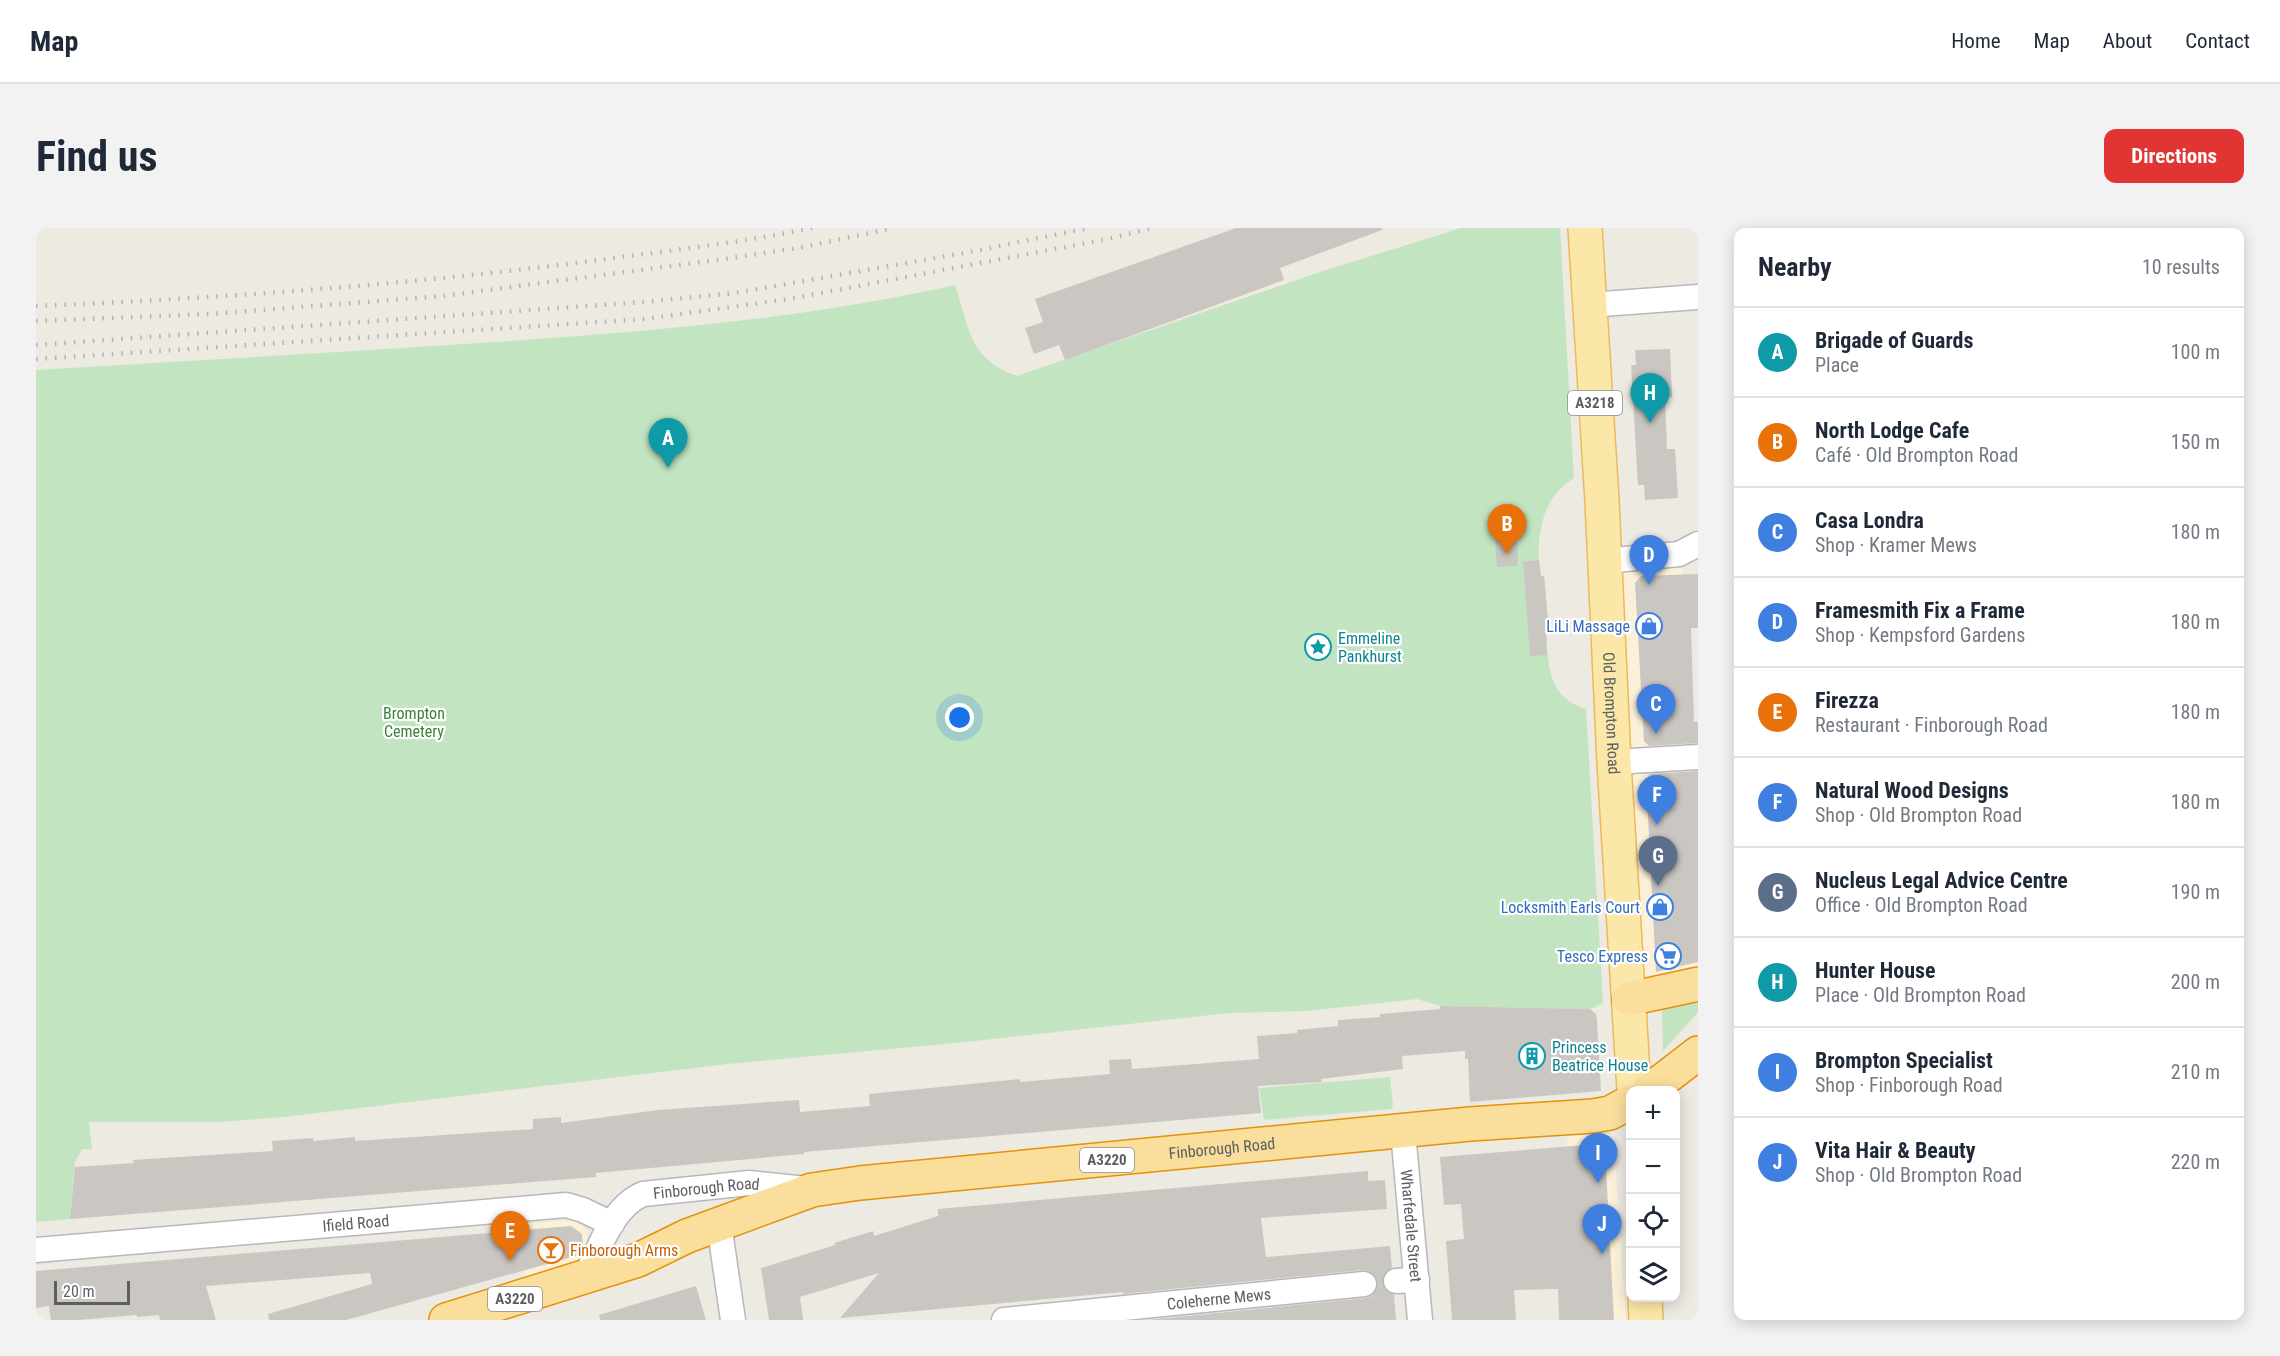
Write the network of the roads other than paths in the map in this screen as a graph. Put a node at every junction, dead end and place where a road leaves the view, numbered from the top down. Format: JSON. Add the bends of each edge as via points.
{"nodes":[{"id":1,"x":1585,"y":228,"type":"edge"},
{"id":2,"x":1698,"y":297,"type":"edge"},
{"id":3,"x":1588,"y":305,"type":"junction"},
{"id":4,"x":1698,"y":544,"type":"edge"},
{"id":5,"x":1604,"y":561,"type":"junction"},
{"id":6,"x":1698,"y":757,"type":"edge"},
{"id":7,"x":1614,"y":762,"type":"junction"},
{"id":8,"x":1698,"y":984,"type":"edge"},
{"id":9,"x":1629,"y":999,"type":"junction"},
{"id":10,"x":1698,"y":1053,"type":"edge"},
{"id":11,"x":1634,"y":1086,"type":"edge"},
{"id":12,"x":1655,"y":1086,"type":"edge"},
{"id":13,"x":1626,"y":1104,"type":"edge"},
{"id":14,"x":1403,"y":1132,"type":"junction"},
{"id":15,"x":812,"y":1190,"type":"junction"},
{"id":16,"x":612,"y":1224,"type":"junction"},
{"id":17,"x":719,"y":1224,"type":"junction"},
{"id":18,"x":36,"y":1250,"type":"edge"},
{"id":19,"x":585,"y":1278,"type":"junction"},
{"id":20,"x":1364,"y":1284,"type":"tunnel mouth"},
{"id":21,"x":1645,"y":1302,"type":"edge"},
{"id":22,"x":446,"y":1320,"type":"edge"},
{"id":23,"x":733,"y":1320,"type":"edge"},
{"id":24,"x":1004,"y":1320,"type":"edge"},
{"id":25,"x":1420,"y":1320,"type":"edge"},
{"id":26,"x":1646,"y":1320,"type":"edge"}],
"edges":[{"from":1,"to":3,"type":"main road","name":"Old Brompton Road","number":"A3218"},
{"from":2,"to":3,"type":"street"},
{"from":3,"to":5,"type":"main road","name":"Old Brompton Road","number":"A3218"},
{"from":4,"to":5,"type":"street","via":[[1680,554]]},
{"from":5,"to":7,"type":"main road","name":"Old Brompton Road","number":"A3218"},
{"from":6,"to":7,"type":"street"},
{"from":7,"to":9,"type":"main road","name":"Old Brompton Road","number":"A3218"},
{"from":8,"to":9,"type":"highway"},
{"from":9,"to":11,"type":"main road","name":"Old Brompton Road","number":"A3218"},
{"from":10,"to":12,"type":"highway"},
{"from":13,"to":14,"type":"highway","name":"Finborough Road","number":"A3220","via":[[1593,1116]]},
{"from":14,"to":15,"type":"highway","name":"Finborough Road","number":"A3220"},
{"from":14,"to":25,"type":"street","name":"Wharfedale Street","via":[[1406,1280]]},
{"from":15,"to":16,"type":"street","name":"Finborough Road","via":[[749,1184],[643,1194],[633,1199]]},
{"from":15,"to":17,"type":"highway","name":"Finborough Road","number":"A3220"},
{"from":16,"to":18,"type":"street","name":"Ifield Road","via":[[566,1205]]},
{"from":16,"to":19,"type":"street"},
{"from":17,"to":19,"type":"highway","name":"Finborough Road","number":"A3220","via":[[638,1260]]},
{"from":17,"to":23,"type":"street"},
{"from":19,"to":22,"type":"highway","name":"Finborough Road","number":"A3220"},
{"from":20,"to":24,"type":"street","name":"Coleherne Mews"},
{"from":21,"to":26,"type":"main road"}]}
